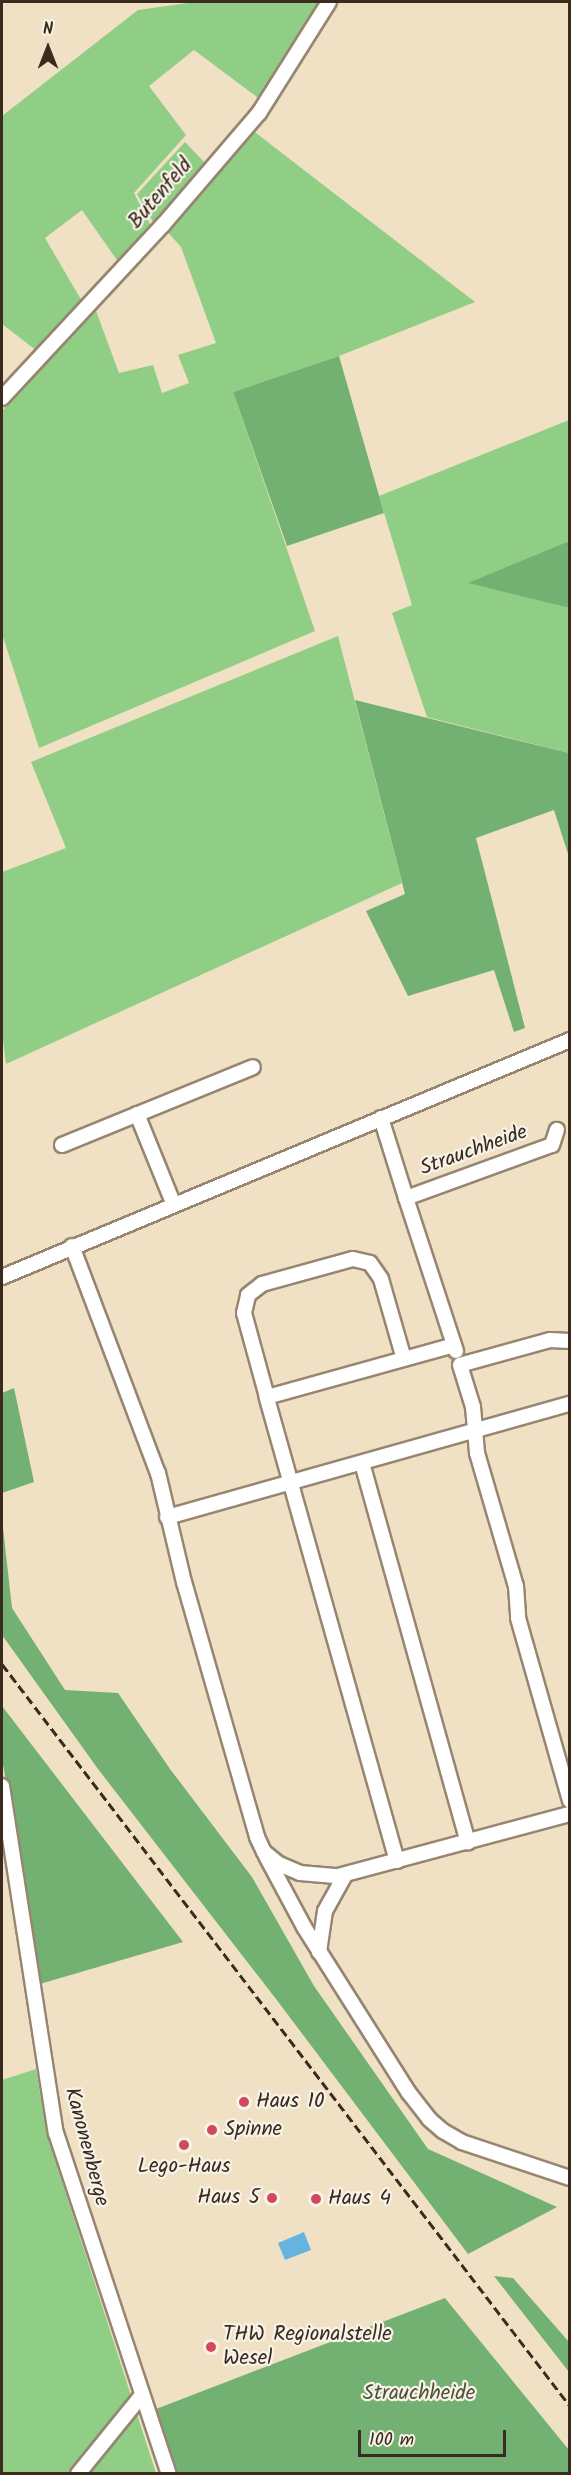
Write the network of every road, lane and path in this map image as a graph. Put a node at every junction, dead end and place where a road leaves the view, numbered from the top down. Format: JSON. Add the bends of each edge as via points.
{"nodes":[{"id":1,"x":329,"y":2,"type":"edge"},
{"id":2,"x":2,"y":398,"type":"edge"},
{"id":3,"x":570,"y":1040,"type":"edge"},
{"id":4,"x":253,"y":1067,"type":"dead end"},
{"id":5,"x":137,"y":1114,"type":"junction"},
{"id":6,"x":381,"y":1119,"type":"junction"},
{"id":7,"x":557,"y":1130,"type":"dead end"},
{"id":8,"x":62,"y":1145,"type":"dead end"},
{"id":9,"x":406,"y":1198,"type":"junction"},
{"id":10,"x":174,"y":1205,"type":"junction"},
{"id":11,"x":72,"y":1246,"type":"junction"},
{"id":12,"x":2,"y":1277,"type":"edge"},
{"id":13,"x":570,"y":1341,"type":"edge"},
{"id":14,"x":454,"y":1345,"type":"junction"},
{"id":15,"x":404,"y":1359,"type":"junction"},
{"id":16,"x":460,"y":1365,"type":"junction"},
{"id":17,"x":267,"y":1397,"type":"junction"},
{"id":18,"x":570,"y":1404,"type":"edge"},
{"id":19,"x":475,"y":1431,"type":"junction"},
{"id":20,"x":362,"y":1463,"type":"junction"},
{"id":21,"x":292,"y":1482,"type":"junction"},
{"id":22,"x":167,"y":1517,"type":"junction"},
{"id":23,"x":2,"y":1786,"type":"edge"},
{"id":24,"x":570,"y":1801,"type":"edge"},
{"id":25,"x":570,"y":1814,"type":"edge"},
{"id":26,"x":468,"y":1842,"type":"junction"},
{"id":27,"x":264,"y":1852,"type":"junction"},
{"id":28,"x":397,"y":1861,"type":"junction"},
{"id":29,"x":345,"y":1875,"type":"junction"},
{"id":30,"x":319,"y":1952,"type":"junction"},
{"id":31,"x":570,"y":2178,"type":"edge"},
{"id":32,"x":142,"y":2395,"type":"junction"},
{"id":33,"x":78,"y":2474,"type":"edge"},
{"id":34,"x":169,"y":2474,"type":"edge"}],
"edges":[{"from":1,"to":2,"type":"street","name":"Butenfeld","via":[[259,113],[163,225]]},
{"from":3,"to":6,"type":"street"},
{"from":4,"to":5,"type":"street"},
{"from":5,"to":8,"type":"street"},
{"from":5,"to":10,"type":"street"},
{"from":6,"to":9,"type":"street","name":"Strauchheide"},
{"from":6,"to":10,"type":"street"},
{"from":7,"to":9,"type":"street","name":"Strauchheide","via":[[552,1145]]},
{"from":9,"to":14,"type":"street"},
{"from":10,"to":11,"type":"street"},
{"from":11,"to":12,"type":"street"},
{"from":11,"to":22,"type":"street","via":[[158,1473]]},
{"from":13,"to":16,"type":"street","via":[[550,1340]]},
{"from":14,"to":15,"type":"street"},
{"from":14,"to":16,"type":"street"},
{"from":15,"to":17,"type":"street"},
{"from":15,"to":17,"type":"street","via":[[375,1268],[358,1259],[334,1264],[262,1284],[246,1300],[245,1320]]},
{"from":16,"to":19,"type":"street","via":[[473,1407]]},
{"from":17,"to":21,"type":"street"},
{"from":18,"to":19,"type":"street"},
{"from":19,"to":20,"type":"street"},
{"from":19,"to":24,"type":"street","via":[[477,1453],[516,1586],[518,1618]]},
{"from":20,"to":21,"type":"street"},
{"from":20,"to":26,"type":"street"},
{"from":21,"to":22,"type":"street"},
{"from":21,"to":28,"type":"street"},
{"from":22,"to":27,"type":"street"},
{"from":23,"to":32,"type":"street","name":"Kanonenberge","via":[[56,2133]]},
{"from":25,"to":26,"type":"street"},
{"from":26,"to":28,"type":"street"},
{"from":27,"to":29,"type":"street","via":[[300,1873]]},
{"from":27,"to":30,"type":"street"},
{"from":28,"to":29,"type":"street"},
{"from":29,"to":30,"type":"street","via":[[325,1911]]},
{"from":30,"to":31,"type":"street","via":[[409,2093],[438,2127],[462,2142]]},
{"from":32,"to":33,"type":"street"},
{"from":32,"to":34,"type":"street","name":"Kanonenberge"}]}
